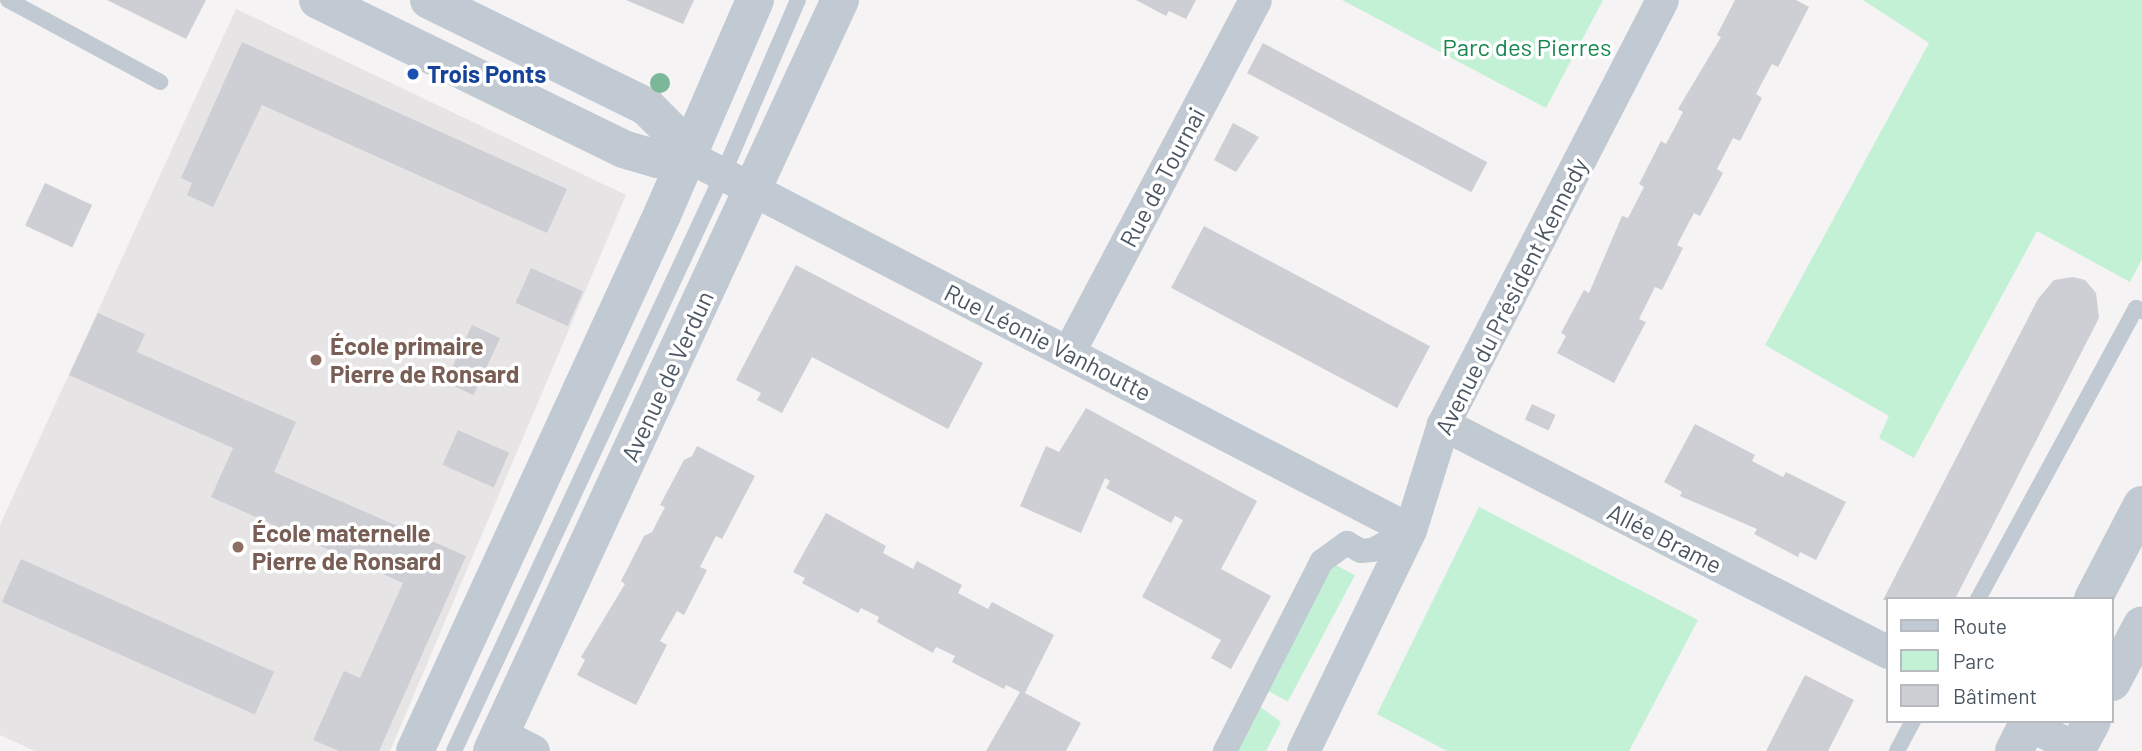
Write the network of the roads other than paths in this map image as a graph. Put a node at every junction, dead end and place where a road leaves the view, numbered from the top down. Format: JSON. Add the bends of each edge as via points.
{"nodes":[{"id":1,"x":8,"y":0,"type":"edge"},
{"id":2,"x":318,"y":0,"type":"edge"},
{"id":3,"x":755,"y":0,"type":"edge"},
{"id":4,"x":798,"y":0,"type":"edge"},
{"id":5,"x":840,"y":0,"type":"edge"},
{"id":6,"x":1255,"y":0,"type":"edge"},
{"id":7,"x":1662,"y":0,"type":"edge"},
{"id":8,"x":453,"y":5,"type":"edge"},
{"id":9,"x":160,"y":82,"type":"dead end"},
{"id":10,"x":686,"y":155,"type":"junction"},
{"id":11,"x":738,"y":181,"type":"junction"},
{"id":12,"x":2142,"y":311,"type":"edge"},
{"id":13,"x":1068,"y":353,"type":"junction"},
{"id":14,"x":1443,"y":424,"type":"junction"},
{"id":15,"x":2142,"y":505,"type":"edge"},
{"id":16,"x":1409,"y":530,"type":"junction"},
{"id":17,"x":1979,"y":597,"type":"edge"},
{"id":18,"x":2094,"y":597,"type":"edge"},
{"id":19,"x":2142,"y":625,"type":"edge"},
{"id":20,"x":1886,"y":651,"type":"edge"},
{"id":21,"x":2114,"y":678,"type":"edge"},
{"id":22,"x":1912,"y":723,"type":"edge"},
{"id":23,"x":2023,"y":729,"type":"edge"},
{"id":24,"x":2082,"y":740,"type":"edge"},
{"id":25,"x":508,"y":745,"type":"edge"},
{"id":26,"x":415,"y":751,"type":"edge"},
{"id":27,"x":454,"y":751,"type":"edge"},
{"id":28,"x":1225,"y":751,"type":"edge"},
{"id":29,"x":1303,"y":751,"type":"edge"},
{"id":30,"x":1897,"y":751,"type":"edge"}],
"edges":[{"from":1,"to":9,"type":"lane"},
{"from":2,"to":10,"type":"street","via":[[623,149],[658,159]]},
{"from":3,"to":10,"type":"street"},
{"from":4,"to":11,"type":"lane"},
{"from":5,"to":11,"type":"street","name":"Avenue de Verdun"},
{"from":6,"to":13,"type":"street","name":"Rue de Tournai"},
{"from":7,"to":14,"type":"street","name":"Avenue du Président Kennedy"},
{"from":8,"to":10,"type":"street","via":[[647,107]]},
{"from":10,"to":11,"type":"street","name":"Rue Léonie Vanhoutte"},
{"from":10,"to":26,"type":"street"},
{"from":11,"to":13,"type":"street","name":"Rue Léonie Vanhoutte"},
{"from":11,"to":25,"type":"street","name":"Avenue de Verdun"},
{"from":11,"to":27,"type":"lane"},
{"from":12,"to":17,"type":"lane","via":[[2136,308]]},
{"from":13,"to":16,"type":"street","name":"Rue Léonie Vanhoutte"},
{"from":14,"to":16,"type":"street","name":"Avenue du Président Kennedy"},
{"from":14,"to":20,"type":"street","name":"Allée Brame"},
{"from":15,"to":18,"type":"street"},
{"from":16,"to":28,"type":"street","via":[[1373,550],[1361,551],[1347,543],[1322,561]]},
{"from":16,"to":29,"type":"street","name":"Avenue du Président Kennedy"},
{"from":19,"to":21,"type":"street"},
{"from":22,"to":30,"type":"lane"},
{"from":23,"to":24,"type":"street"}]}
